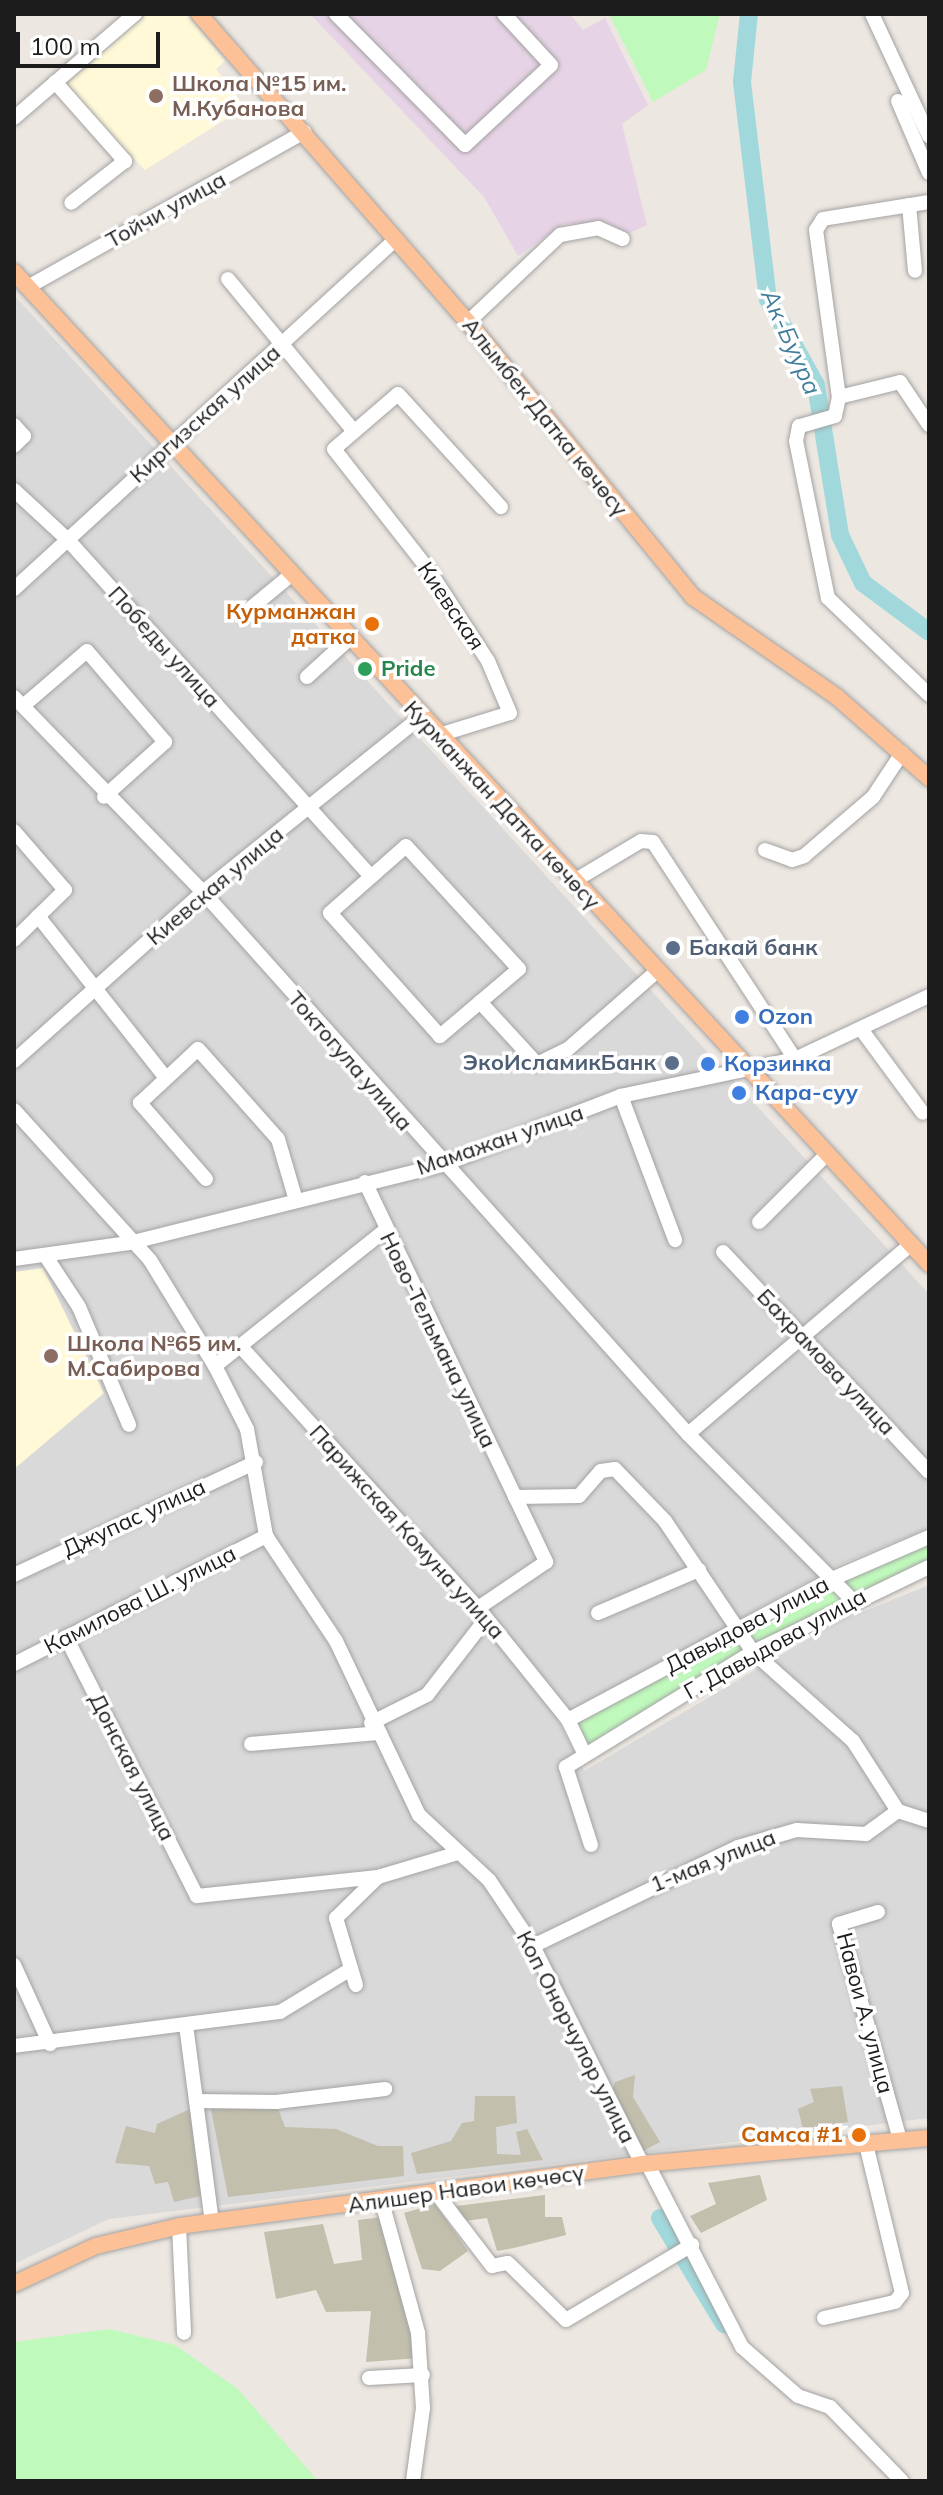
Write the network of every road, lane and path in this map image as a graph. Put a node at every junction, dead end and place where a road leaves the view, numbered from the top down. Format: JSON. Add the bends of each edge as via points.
{"nodes":[{"id":1,"x":135,"y":14,"type":"edge"},
{"id":2,"x":199,"y":14,"type":"edge"},
{"id":3,"x":336,"y":14,"type":"edge"},
{"id":4,"x":504,"y":14,"type":"edge"},
{"id":5,"x":872,"y":14,"type":"edge"},
{"id":6,"x":55,"y":82,"type":"junction"},
{"id":7,"x":898,"y":101,"type":"dead end"},
{"id":8,"x":14,"y":118,"type":"edge"},
{"id":9,"x":304,"y":132,"type":"junction"},
{"id":10,"x":929,"y":136,"type":"edge"},
{"id":11,"x":929,"y":173,"type":"edge"},
{"id":12,"x":929,"y":202,"type":"edge"},
{"id":13,"x":71,"y":203,"type":"dead end"},
{"id":14,"x":909,"y":205,"type":"junction"},
{"id":15,"x":396,"y":239,"type":"junction"},
{"id":16,"x":623,"y":239,"type":"dead end"},
{"id":17,"x":915,"y":271,"type":"dead end"},
{"id":18,"x":14,"y":272,"type":"edge"},
{"id":19,"x":228,"y":279,"type":"dead end"},
{"id":20,"x":28,"y":287,"type":"junction"},
{"id":21,"x":468,"y":322,"type":"junction"},
{"id":22,"x":280,"y":347,"type":"junction"},
{"id":23,"x":839,"y":397,"type":"junction"},
{"id":24,"x":14,"y":425,"type":"edge"},
{"id":25,"x":929,"y":425,"type":"edge"},
{"id":26,"x":353,"y":430,"type":"junction"},
{"id":27,"x":173,"y":441,"type":"junction"},
{"id":28,"x":14,"y":446,"type":"edge"},
{"id":29,"x":14,"y":490,"type":"edge"},
{"id":30,"x":501,"y":507,"type":"dead end"},
{"id":31,"x":68,"y":540,"type":"junction"},
{"id":32,"x":292,"y":574,"type":"junction"},
{"id":33,"x":14,"y":589,"type":"edge"},
{"id":34,"x":245,"y":613,"type":"dead end"},
{"id":35,"x":350,"y":638,"type":"junction"},
{"id":36,"x":307,"y":677,"type":"dead end"},
{"id":37,"x":929,"y":695,"type":"edge"},
{"id":38,"x":18,"y":702,"type":"edge"},
{"id":39,"x":421,"y":717,"type":"junction"},
{"id":40,"x":439,"y":735,"type":"junction"},
{"id":41,"x":902,"y":753,"type":"junction"},
{"id":42,"x":929,"y":778,"type":"edge"},
{"id":43,"x":104,"y":797,"type":"junction"},
{"id":44,"x":309,"y":809,"type":"junction"},
{"id":45,"x":14,"y":831,"type":"edge"},
{"id":46,"x":765,"y":850,"type":"dead end"},
{"id":47,"x":371,"y":877,"type":"junction"},
{"id":48,"x":574,"y":881,"type":"junction"},
{"id":49,"x":203,"y":892,"type":"junction"},
{"id":50,"x":38,"y":916,"type":"junction"},
{"id":51,"x":14,"y":940,"type":"edge"},
{"id":52,"x":656,"y":972,"type":"junction"},
{"id":53,"x":94,"y":991,"type":"junction"},
{"id":54,"x":929,"y":996,"type":"edge"},
{"id":55,"x":480,"y":1002,"type":"junction"},
{"id":56,"x":861,"y":1029,"type":"junction"},
{"id":57,"x":795,"y":1059,"type":"junction"},
{"id":58,"x":14,"y":1061,"type":"edge"},
{"id":59,"x":748,"y":1072,"type":"junction"},
{"id":60,"x":163,"y":1074,"type":"junction"},
{"id":61,"x":621,"y":1096,"type":"junction"},
{"id":62,"x":14,"y":1110,"type":"edge"},
{"id":63,"x":923,"y":1113,"type":"dead end"},
{"id":64,"x":826,"y":1155,"type":"junction"},
{"id":65,"x":442,"y":1165,"type":"junction"},
{"id":66,"x":206,"y":1179,"type":"dead end"},
{"id":67,"x":365,"y":1182,"type":"junction"},
{"id":68,"x":295,"y":1197,"type":"junction"},
{"id":69,"x":759,"y":1222,"type":"dead end"},
{"id":70,"x":384,"y":1231,"type":"junction"},
{"id":71,"x":675,"y":1240,"type":"dead end"},
{"id":72,"x":129,"y":1243,"type":"junction"},
{"id":73,"x":911,"y":1244,"type":"junction"},
{"id":74,"x":723,"y":1252,"type":"dead end"},
{"id":75,"x":45,"y":1255,"type":"junction"},
{"id":76,"x":14,"y":1259,"type":"edge"},
{"id":77,"x":929,"y":1264,"type":"edge"},
{"id":78,"x":799,"y":1333,"type":"junction"},
{"id":79,"x":242,"y":1348,"type":"junction"},
{"id":80,"x":215,"y":1366,"type":"junction"},
{"id":81,"x":129,"y":1425,"type":"dead end"},
{"id":82,"x":688,"y":1434,"type":"junction"},
{"id":83,"x":256,"y":1462,"type":"junction"},
{"id":84,"x":929,"y":1472,"type":"edge"},
{"id":85,"x":515,"y":1497,"type":"junction"},
{"id":86,"x":266,"y":1536,"type":"junction"},
{"id":87,"x":929,"y":1537,"type":"edge"},
{"id":88,"x":929,"y":1567,"type":"edge"},
{"id":89,"x":699,"y":1570,"type":"junction"},
{"id":90,"x":14,"y":1575,"type":"edge"},
{"id":91,"x":832,"y":1579,"type":"junction"},
{"id":92,"x":851,"y":1599,"type":"junction"},
{"id":93,"x":598,"y":1613,"type":"dead end"},
{"id":94,"x":482,"y":1614,"type":"junction"},
{"id":95,"x":738,"y":1629,"type":"junction"},
{"id":96,"x":66,"y":1637,"type":"junction"},
{"id":97,"x":753,"y":1652,"type":"junction"},
{"id":98,"x":14,"y":1664,"type":"edge"},
{"id":99,"x":568,"y":1720,"type":"junction"},
{"id":100,"x":376,"y":1728,"type":"junction"},
{"id":101,"x":251,"y":1744,"type":"dead end"},
{"id":102,"x":584,"y":1753,"type":"junction"},
{"id":103,"x":898,"y":1811,"type":"junction"},
{"id":104,"x":928,"y":1818,"type":"edge"},
{"id":105,"x":591,"y":1845,"type":"dead end"},
{"id":106,"x":458,"y":1853,"type":"junction"},
{"id":107,"x":378,"y":1877,"type":"junction"},
{"id":108,"x":878,"y":1912,"type":"dead end"},
{"id":109,"x":533,"y":1946,"type":"junction"},
{"id":110,"x":14,"y":1965,"type":"edge"},
{"id":111,"x":351,"y":1969,"type":"junction"},
{"id":112,"x":356,"y":1985,"type":"dead end"},
{"id":113,"x":186,"y":2025,"type":"junction"},
{"id":114,"x":50,"y":2044,"type":"junction"},
{"id":115,"x":14,"y":2046,"type":"edge"},
{"id":116,"x":385,"y":2089,"type":"dead end"},
{"id":117,"x":198,"y":2101,"type":"junction"},
{"id":118,"x":929,"y":2138,"type":"edge"},
{"id":119,"x":900,"y":2140,"type":"junction"},
{"id":120,"x":866,"y":2144,"type":"junction"},
{"id":121,"x":644,"y":2164,"type":"junction"},
{"id":122,"x":437,"y":2194,"type":"junction"},
{"id":123,"x":382,"y":2202,"type":"junction"},
{"id":124,"x":212,"y":2222,"type":"junction"},
{"id":125,"x":179,"y":2226,"type":"junction"},
{"id":126,"x":692,"y":2245,"type":"junction"},
{"id":127,"x":14,"y":2284,"type":"edge"},
{"id":128,"x":824,"y":2318,"type":"dead end"},
{"id":129,"x":184,"y":2333,"type":"dead end"},
{"id":130,"x":423,"y":2375,"type":"junction"},
{"id":131,"x":369,"y":2378,"type":"dead end"},
{"id":132,"x":413,"y":2481,"type":"edge"},
{"id":133,"x":902,"y":2481,"type":"edge"}],
"edges":[{"from":1,"to":6,"type":"street"},
{"from":2,"to":9,"type":"main road","name":"Алымбек Датка көчөсү"},
{"from":3,"to":4,"type":"street","via":[[465,145],[551,65]]},
{"from":5,"to":10,"type":"street"},
{"from":6,"to":8,"type":"street"},
{"from":6,"to":13,"type":"street","via":[[125,161]]},
{"from":7,"to":11,"type":"street"},
{"from":9,"to":15,"type":"main road","name":"Алымбек Датка көчөсү"},
{"from":9,"to":20,"type":"street","name":"Тойчи улица"},
{"from":12,"to":14,"type":"street"},
{"from":14,"to":17,"type":"street"},
{"from":14,"to":23,"type":"street","via":[[823,219],[816,230]]},
{"from":15,"to":21,"type":"main road","name":"Алымбек Датка көчөсү"},
{"from":15,"to":22,"type":"street","name":"Киргизская улица"},
{"from":16,"to":21,"type":"street","via":[[598,228],[560,235]]},
{"from":18,"to":20,"type":"main road","name":"Курманжан Датка көчөсү"},
{"from":19,"to":22,"type":"street"},
{"from":20,"to":27,"type":"main road","name":"Курманжан Датка көчөсү"},
{"from":21,"to":41,"type":"main road","name":"Алымбек Датка көчөсү","via":[[693,597],[837,697]]},
{"from":22,"to":26,"type":"street"},
{"from":22,"to":27,"type":"street","name":"Киргизская улица"},
{"from":23,"to":25,"type":"street","via":[[900,382]]},
{"from":23,"to":37,"type":"street","via":[[835,416],[799,426],[796,441],[819,578],[828,598],[890,664]]},
{"from":24,"to":28,"type":"street","via":[[24,436]]},
{"from":26,"to":30,"type":"street","via":[[398,394]]},
{"from":26,"to":40,"type":"street","name":"Киевская","via":[[334,449],[428,569],[488,661],[510,713]]},
{"from":27,"to":31,"type":"street","name":"Киргизская улица"},
{"from":27,"to":32,"type":"main road","name":"Курманжан Датка көчөсү"},
{"from":29,"to":31,"type":"street","name":"Победы улица"},
{"from":31,"to":33,"type":"street","name":"Киргизская улица"},
{"from":31,"to":44,"type":"street","name":"Победы улица"},
{"from":32,"to":34,"type":"street"},
{"from":32,"to":35,"type":"main road","name":"Курманжан Датка көчөсү"},
{"from":35,"to":36,"type":"street"},
{"from":35,"to":39,"type":"main road","name":"Курманжан Датка көчөсү"},
{"from":38,"to":43,"type":"street","name":"Токтогула улица"},
{"from":38,"to":43,"type":"street","via":[[87,651],[165,742]]},
{"from":39,"to":40,"type":"main road","name":"Курманжан Датка көчөсү"},
{"from":39,"to":44,"type":"street","name":"Киевская улица"},
{"from":40,"to":48,"type":"main road","name":"Курманжан Датка көчөсү"},
{"from":41,"to":42,"type":"main road","name":"Алымбек Датка көчөсү"},
{"from":41,"to":46,"type":"street","via":[[873,797],[804,856],[792,860]]},
{"from":43,"to":49,"type":"street","name":"Токтогула улица"},
{"from":44,"to":47,"type":"street","name":"Победы улица"},
{"from":44,"to":49,"type":"street","name":"Киевская улица"},
{"from":45,"to":50,"type":"street","via":[[65,890]]},
{"from":47,"to":55,"type":"street","via":[[406,846],[519,969]]},
{"from":47,"to":55,"type":"street","via":[[330,913],[440,1036]]},
{"from":48,"to":52,"type":"main road","name":"Курманжан Датка көчөсү"},
{"from":48,"to":57,"type":"street","via":[[641,841],[653,842]]},
{"from":49,"to":53,"type":"street","name":"Киевская улица"},
{"from":49,"to":65,"type":"street","name":"Токтогула улица"},
{"from":50,"to":51,"type":"street"},
{"from":50,"to":53,"type":"street"},
{"from":52,"to":55,"type":"street","via":[[568,1049],[537,1064]]},
{"from":52,"to":59,"type":"main road","name":"Курманжан Датка көчөсү"},
{"from":53,"to":58,"type":"street","name":"Киевская улица"},
{"from":53,"to":60,"type":"street"},
{"from":54,"to":56,"type":"street","name":"Мамажан улица"},
{"from":56,"to":57,"type":"street","name":"Мамажан улица"},
{"from":56,"to":63,"type":"street"},
{"from":57,"to":59,"type":"street","name":"Мамажан улица"},
{"from":59,"to":61,"type":"street","name":"Мамажан улица"},
{"from":59,"to":64,"type":"main road","name":"Курманжан Датка көчөсү"},
{"from":60,"to":66,"type":"street","via":[[140,1103]]},
{"from":60,"to":68,"type":"street","via":[[190,1051],[203,1050],[278,1139]]},
{"from":61,"to":65,"type":"street","name":"Мамажан улица"},
{"from":61,"to":71,"type":"street"},
{"from":62,"to":72,"type":"street","name":"Коп Онорчулор улица"},
{"from":64,"to":69,"type":"street"},
{"from":64,"to":73,"type":"main road","name":"Курманжан Датка көчөсү"},
{"from":65,"to":67,"type":"street","name":"Мамажан улица"},
{"from":65,"to":82,"type":"street","name":"Токтогула улица"},
{"from":67,"to":68,"type":"street","name":"Мамажан улица"},
{"from":67,"to":70,"type":"street","name":"Ново-Тельмана улица"},
{"from":68,"to":72,"type":"street","name":"Мамажан улица"},
{"from":70,"to":79,"type":"street"},
{"from":70,"to":85,"type":"street","name":"Ново-Тельмана улица"},
{"from":72,"to":75,"type":"street","name":"Мамажан улица"},
{"from":72,"to":80,"type":"street","name":"Коп Онорчулор улица","via":[[150,1260]]},
{"from":73,"to":77,"type":"main road","name":"Курманжан Датка көчөсү"},
{"from":73,"to":78,"type":"street"},
{"from":74,"to":78,"type":"street","name":"Бахрамова улица"},
{"from":75,"to":76,"type":"street","name":"Мамажан улица"},
{"from":75,"to":81,"type":"street","via":[[79,1307]]},
{"from":78,"to":82,"type":"street"},
{"from":78,"to":84,"type":"street","name":"Бахрамова улица"},
{"from":79,"to":80,"type":"street"},
{"from":79,"to":94,"type":"street","name":"Парижская Комуна улица"},
{"from":80,"to":83,"type":"street","name":"Коп Онорчулор улица"},
{"from":82,"to":91,"type":"street","name":"Токтогула улица"},
{"from":83,"to":86,"type":"street","name":"Коп Онорчулор улица","via":[[257,1512]]},
{"from":83,"to":90,"type":"street","name":"Джупас улица"},
{"from":85,"to":89,"type":"street","via":[[579,1496],[601,1471],[615,1469],[665,1521]]},
{"from":85,"to":94,"type":"street","name":"Ново-Тельмана улица","via":[[546,1562]]},
{"from":86,"to":96,"type":"street","name":"Камилова Ш. улица"},
{"from":86,"to":100,"type":"street","name":"Коп Онорчулор улица","via":[[336,1641]]},
{"from":87,"to":91,"type":"street","name":"Давыдова улица"},
{"from":88,"to":92,"type":"street","name":"Г. Давыдова улица"},
{"from":89,"to":93,"type":"street"},
{"from":89,"to":95,"type":"street"},
{"from":91,"to":92,"type":"street","name":"Токтогула улица"},
{"from":91,"to":95,"type":"street","name":"Давыдова улица"},
{"from":92,"to":97,"type":"street","name":"Г. Давыдова улица"},
{"from":94,"to":99,"type":"street","name":"Парижская Комуна улица"},
{"from":94,"to":100,"type":"street","via":[[427,1695]]},
{"from":95,"to":97,"type":"street"},
{"from":95,"to":99,"type":"street","name":"Давыдова улица"},
{"from":96,"to":98,"type":"street","name":"Камилова Ш. улица"},
{"from":96,"to":107,"type":"street","name":"Донская улица","via":[[197,1896]]},
{"from":97,"to":102,"type":"street","name":"Г. Давыдова улица"},
{"from":97,"to":103,"type":"street","via":[[853,1741]]},
{"from":99,"to":102,"type":"street","name":"Парижская Комуна улица"},
{"from":100,"to":101,"type":"street"},
{"from":100,"to":106,"type":"street","name":"Коп Онорчулор улица","via":[[419,1815]]},
{"from":102,"to":105,"type":"street","via":[[566,1767]]},
{"from":103,"to":104,"type":"street"},
{"from":103,"to":109,"type":"street","name":"1-мая улица","via":[[866,1834],[797,1830],[738,1847]]},
{"from":106,"to":107,"type":"street"},
{"from":106,"to":109,"type":"street","name":"Коп Онорчулор улица","via":[[489,1880]]},
{"from":107,"to":111,"type":"street","via":[[336,1918]]},
{"from":108,"to":119,"type":"street","name":"Навои А. улица","via":[[839,1924]]},
{"from":109,"to":121,"type":"street","name":"Коп Онорчулор улица"},
{"from":110,"to":114,"type":"street"},
{"from":111,"to":112,"type":"street"},
{"from":111,"to":113,"type":"street","via":[[280,2012]]},
{"from":113,"to":114,"type":"street"},
{"from":113,"to":117,"type":"street"},
{"from":114,"to":115,"type":"street"},
{"from":116,"to":117,"type":"street","via":[[276,2102]]},
{"from":117,"to":124,"type":"street"},
{"from":118,"to":119,"type":"main road","name":"Алишер Навои көчөсү"},
{"from":119,"to":120,"type":"main road","name":"Алишер Навои көчөсү"},
{"from":120,"to":121,"type":"main road","name":"Алишер Навои көчөсү"},
{"from":120,"to":128,"type":"street","via":[[902,2293],[895,2302]]},
{"from":121,"to":122,"type":"main road","name":"Алишер Навои көчөсү"},
{"from":121,"to":126,"type":"street","name":"Коп Онорчулор улица"},
{"from":122,"to":123,"type":"main road","name":"Алишер Навои көчөсү"},
{"from":122,"to":126,"type":"street","via":[[492,2266],[508,2263],[566,2320]]},
{"from":123,"to":124,"type":"main road","name":"Алишер Навои көчөсү"},
{"from":123,"to":130,"type":"street","via":[[411,2291]]},
{"from":124,"to":125,"type":"main road","name":"Алишер Навои көчөсү"},
{"from":125,"to":127,"type":"main road","name":"Алишер Навои көчөсү","via":[[96,2246]]},
{"from":125,"to":129,"type":"street"},
{"from":126,"to":133,"type":"street","name":"Коп Онорчулор улица","via":[[742,2347],[798,2396],[830,2407]]},
{"from":130,"to":131,"type":"street"},
{"from":130,"to":132,"type":"street"}]}
